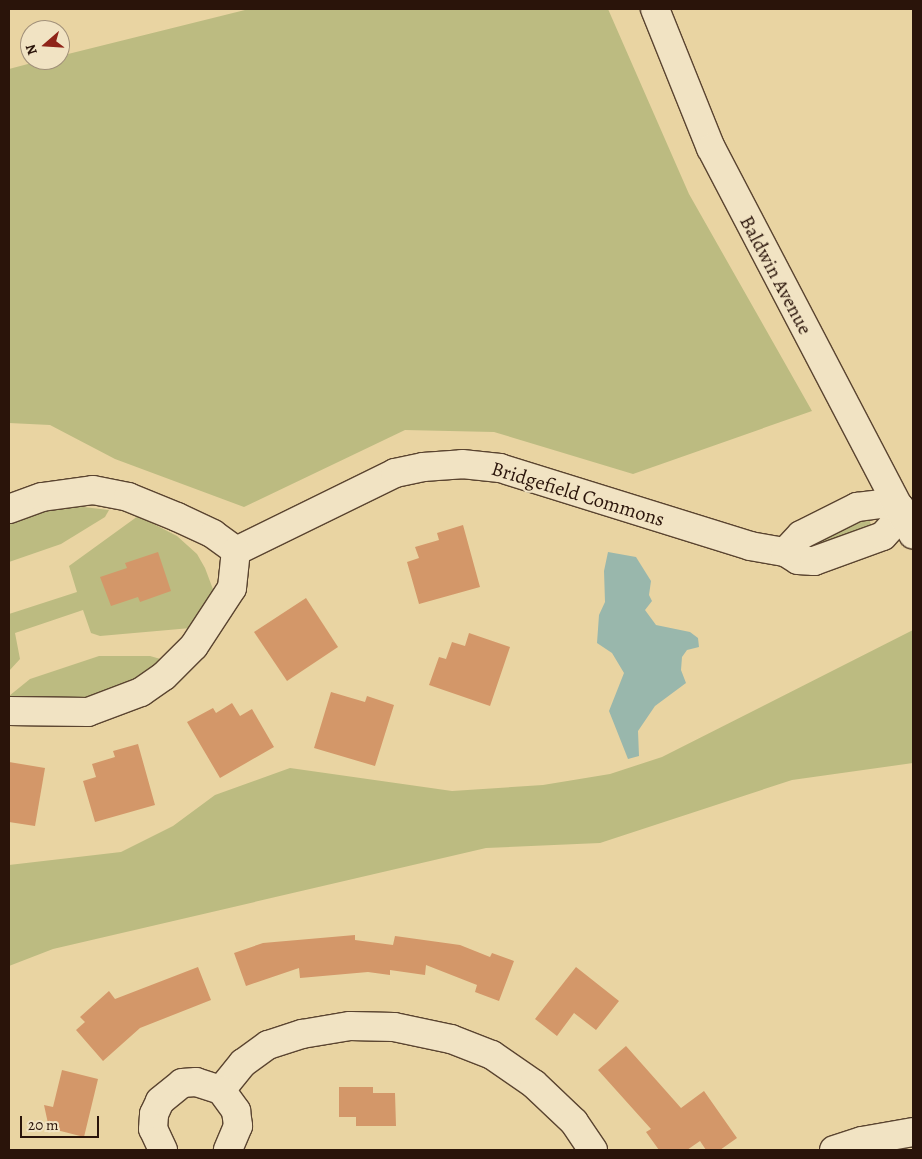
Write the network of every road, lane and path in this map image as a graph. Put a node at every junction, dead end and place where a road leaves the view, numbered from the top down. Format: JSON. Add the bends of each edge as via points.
{"nodes":[{"id":1,"x":654,"y":9,"type":"edge"},
{"id":2,"x":907,"y":504,"type":"edge"},
{"id":3,"x":9,"y":509,"type":"edge"},
{"id":4,"x":913,"y":534,"type":"edge"},
{"id":5,"x":236,"y":551,"type":"junction"},
{"id":6,"x":785,"y":552,"type":"junction"},
{"id":7,"x":9,"y":711,"type":"edge"},
{"id":8,"x":221,"y":1090,"type":"junction"},
{"id":9,"x":913,"y":1132,"type":"edge"},
{"id":10,"x":163,"y":1150,"type":"edge"},
{"id":11,"x":228,"y":1150,"type":"edge"},
{"id":12,"x":593,"y":1150,"type":"edge"},
{"id":13,"x":834,"y":1150,"type":"edge"}],
"edges":[{"from":1,"to":2,"type":"street","name":"Baldwin Avenue","via":[[719,165]]},
{"from":2,"to":4,"type":"street","name":"Baldwin Avenue"},
{"from":2,"to":6,"type":"street","via":[[857,507],[801,535]]},
{"from":2,"to":6,"type":"street","name":"Bridgefield Commons","via":[[883,536],[814,561],[798,560]]},
{"from":3,"to":5,"type":"street","via":[[42,497],[102,492],[128,497],[177,517],[213,534]]},
{"from":5,"to":6,"type":"street","name":"Bridgefield Commons","via":[[387,476],[422,467],[462,464],[500,468],[750,546]]},
{"from":5,"to":7,"type":"street","via":[[232,588],[194,646],[164,676],[141,692],[88,712]]},
{"from":8,"to":10,"type":"street","via":[[196,1082],[182,1083],[170,1090],[154,1114],[153,1129]]},
{"from":8,"to":11,"type":"street","via":[[236,1111],[238,1126]]},
{"from":8,"to":12,"type":"street","via":[[243,1063],[268,1045],[302,1034],[350,1026],[394,1027],[451,1039],[492,1055],[534,1084],[574,1122]]},
{"from":9,"to":13,"type":"street","via":[[862,1141]]}]}
